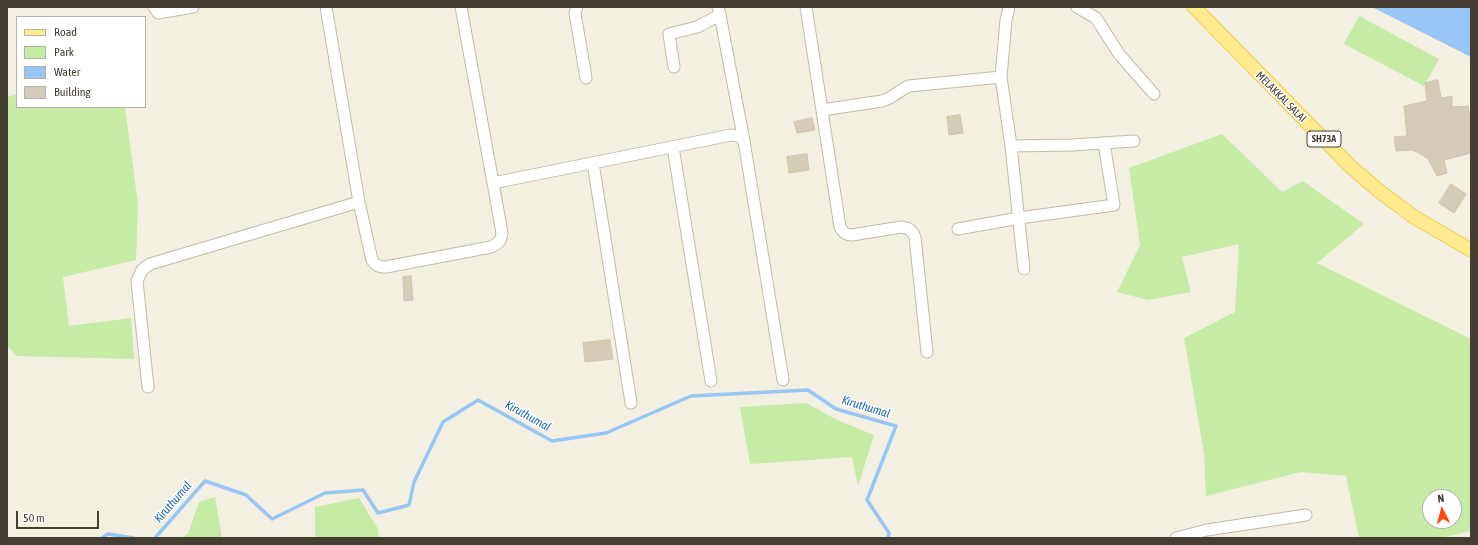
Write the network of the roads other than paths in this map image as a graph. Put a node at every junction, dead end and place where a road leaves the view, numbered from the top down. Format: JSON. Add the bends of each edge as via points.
{"nodes":[{"id":1,"x":154,"y":7,"type":"edge"},
{"id":2,"x":192,"y":7,"type":"edge"},
{"id":3,"x":326,"y":7,"type":"edge"},
{"id":4,"x":461,"y":7,"type":"edge"},
{"id":5,"x":577,"y":7,"type":"edge"},
{"id":6,"x":806,"y":7,"type":"edge"},
{"id":7,"x":1009,"y":7,"type":"edge"},
{"id":8,"x":1077,"y":7,"type":"edge"},
{"id":9,"x":1194,"y":7,"type":"edge"},
{"id":10,"x":719,"y":11,"type":"edge"},
{"id":11,"x":674,"y":67,"type":"dead end"},
{"id":12,"x":1001,"y":77,"type":"junction"},
{"id":13,"x":586,"y":78,"type":"dead end"},
{"id":14,"x":1154,"y":94,"type":"dead end"},
{"id":15,"x":822,"y":110,"type":"junction"},
{"id":16,"x":744,"y":141,"type":"junction"},
{"id":17,"x":1134,"y":141,"type":"dead end"},
{"id":18,"x":1104,"y":143,"type":"junction"},
{"id":19,"x":1012,"y":146,"type":"junction"},
{"id":20,"x":673,"y":148,"type":"junction"},
{"id":21,"x":593,"y":163,"type":"junction"},
{"id":22,"x":493,"y":183,"type":"junction"},
{"id":23,"x":360,"y":202,"type":"junction"},
{"id":24,"x":1019,"y":218,"type":"junction"},
{"id":25,"x":958,"y":229,"type":"dead end"},
{"id":26,"x":1471,"y":250,"type":"edge"},
{"id":27,"x":1024,"y":269,"type":"dead end"},
{"id":28,"x":927,"y":352,"type":"dead end"},
{"id":29,"x":783,"y":380,"type":"dead end"},
{"id":30,"x":711,"y":381,"type":"dead end"},
{"id":31,"x":148,"y":387,"type":"dead end"},
{"id":32,"x":631,"y":403,"type":"dead end"},
{"id":33,"x":1306,"y":515,"type":"dead end"},
{"id":34,"x":1208,"y":534,"type":"edge"},
{"id":35,"x":1176,"y":538,"type":"edge"}],
"edges":[{"from":1,"to":2,"type":"street","via":[[158,13]]},
{"from":3,"to":23,"type":"street"},
{"from":4,"to":22,"type":"street"},
{"from":5,"to":13,"type":"street"},
{"from":6,"to":15,"type":"street"},
{"from":7,"to":12,"type":"street"},
{"from":8,"to":14,"type":"street","via":[[1096,18],[1119,54]]},
{"from":9,"to":26,"type":"main road","name":"MELAKKAL SALAI","number":"SH73A","via":[[1350,166],[1414,217]]},
{"from":10,"to":11,"type":"street","via":[[698,27],[669,34]]},
{"from":10,"to":16,"type":"street"},
{"from":12,"to":15,"type":"street","via":[[909,86],[899,90],[890,99]]},
{"from":12,"to":19,"type":"street"},
{"from":15,"to":28,"type":"street","via":[[842,232],[852,235],[901,227],[912,231],[915,237]]},
{"from":16,"to":20,"type":"street","via":[[740,136],[731,135]]},
{"from":16,"to":29,"type":"street"},
{"from":17,"to":18,"type":"street"},
{"from":18,"to":19,"type":"street"},
{"from":18,"to":24,"type":"street","via":[[1114,205]]},
{"from":19,"to":24,"type":"street"},
{"from":20,"to":21,"type":"street"},
{"from":20,"to":30,"type":"street"},
{"from":21,"to":22,"type":"street"},
{"from":21,"to":32,"type":"street"},
{"from":22,"to":23,"type":"street","via":[[502,232],[498,244],[386,267],[380,267],[372,260]]},
{"from":23,"to":31,"type":"street","via":[[150,264],[142,270],[137,281]]},
{"from":24,"to":25,"type":"street"},
{"from":24,"to":27,"type":"street"},
{"from":33,"to":34,"type":"street"},
{"from":34,"to":35,"type":"street"}]}
